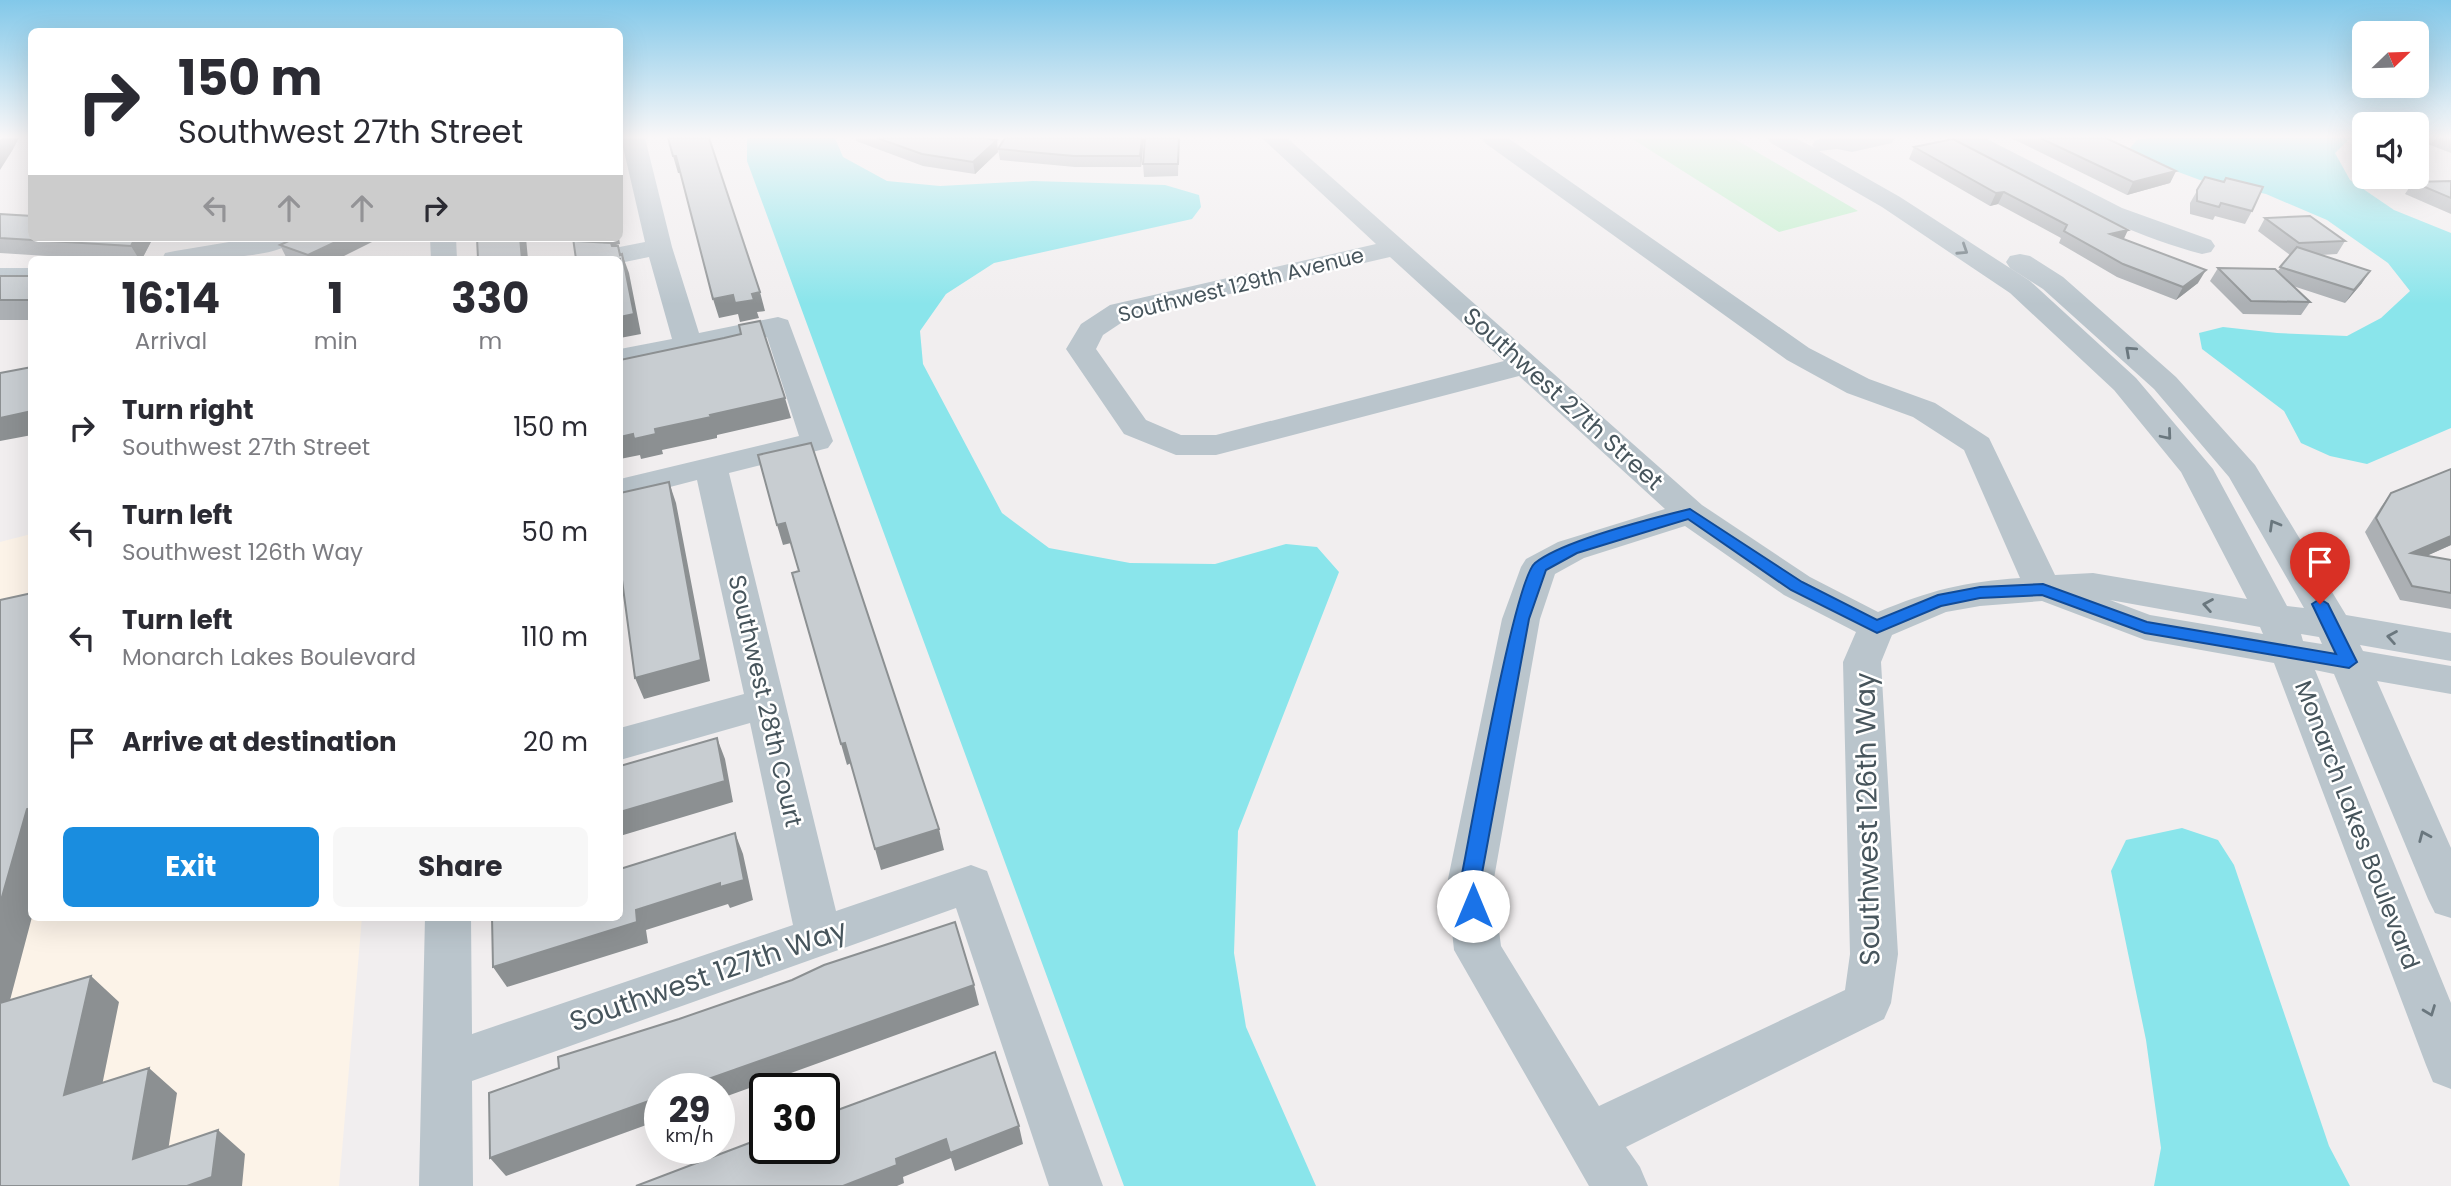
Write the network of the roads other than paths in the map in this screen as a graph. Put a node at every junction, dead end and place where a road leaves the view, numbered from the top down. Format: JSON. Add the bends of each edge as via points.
{"nodes":[{"id":1,"x":644,"y":193,"type":"edge"},
{"id":2,"x":1335,"y":193,"type":"edge"},
{"id":3,"x":1571,"y":193,"type":"edge"},
{"id":4,"x":1876,"y":193,"type":"edge"},
{"id":5,"x":1913,"y":193,"type":"edge"},
{"id":6,"x":2077,"y":193,"type":"edge"},
{"id":7,"x":253,"y":242,"type":"edge"},
{"id":8,"x":2202,"y":246,"type":"dead end"},
{"id":9,"x":659,"y":247,"type":"junction"},
{"id":10,"x":1395,"y":248,"type":"junction"},
{"id":11,"x":184,"y":251,"type":"edge"},
{"id":12,"x":614,"y":256,"type":"edge"},
{"id":13,"x":0,"y":276,"type":"edge"},
{"id":14,"x":28,"y":276,"type":"edge"},
{"id":15,"x":778,"y":326,"type":"joint"},
{"id":16,"x":688,"y":344,"type":"junction"},
{"id":17,"x":623,"y":357,"type":"edge"},
{"id":18,"x":1525,"y":365,"type":"junction"},
{"id":19,"x":817,"y":441,"type":"joint"},
{"id":20,"x":711,"y":467,"type":"junction"},
{"id":21,"x":623,"y":488,"type":"edge"},
{"id":22,"x":1690,"y":513,"type":"junction"},
{"id":23,"x":2043,"y":589,"type":"junction"},
{"id":24,"x":1877,"y":627,"type":"junction"},
{"id":25,"x":2282,"y":634,"type":"junction"},
{"id":26,"x":2341,"y":644,"type":"junction"},
{"id":27,"x":2451,"y":647,"type":"edge"},
{"id":28,"x":2451,"y":680,"type":"edge"},
{"id":29,"x":766,"y":703,"type":"junction"},
{"id":30,"x":623,"y":743,"type":"edge"},
{"id":31,"x":2451,"y":899,"type":"edge"},
{"id":32,"x":448,"y":921,"type":"edge"},
{"id":33,"x":819,"y":935,"type":"junction"},
{"id":34,"x":2451,"y":1065,"type":"edge"},
{"id":35,"x":446,"y":1067,"type":"junction"},
{"id":36,"x":1589,"y":1138,"type":"junction"},
{"id":37,"x":446,"y":1186,"type":"edge"},
{"id":38,"x":1076,"y":1186,"type":"edge"},
{"id":39,"x":1621,"y":1186,"type":"edge"}],
"edges":[{"from":1,"to":9,"type":"street"},
{"from":2,"to":10,"type":"street","name":"Southwest 27th Street"},
{"from":3,"to":23,"type":"street","via":[[1798,354],[1858,386],[1924,410],[1978,445]]},
{"from":4,"to":25,"type":"street","name":"Monarch Lakes Boulevard","one_way":true,"via":[[2020,287],[2125,384],[2196,469]]},
{"from":26,"to":5,"type":"street","name":"Monarch Lakes Boulevard","one_way":true,"via":[[2243,472],[2165,383],[2053,283]]},
{"from":6,"to":8,"type":"street","via":[[2172,239]]},
{"from":7,"to":11,"type":"street"},
{"from":9,"to":12,"type":"street"},
{"from":9,"to":16,"type":"street"},
{"from":10,"to":18,"type":"street","name":"Southwest 27th Street"},
{"from":10,"to":18,"type":"street","name":"Southwest 129th Avenue","via":[[1120,311],[1091,330],[1081,349],[1135,427],[1176,445],[1216,444]]},
{"from":13,"to":14,"type":"street"},
{"from":15,"to":16,"type":"street"},
{"from":15,"to":19,"type":"street"},
{"from":16,"to":17,"type":"street"},
{"from":18,"to":22,"type":"street","name":"Southwest 27th Street"},
{"from":19,"to":20,"type":"street"},
{"from":20,"to":21,"type":"street"},
{"from":20,"to":29,"type":"street","name":"Southwest 28th Court"},
{"from":22,"to":24,"type":"street","name":"Southwest 27th Street","via":[[1797,586]]},
{"from":22,"to":36,"type":"street","via":[[1571,550],[1539,567],[1521,619],[1470,884],[1478,950]]},
{"from":23,"to":24,"type":"street","via":[[1938,601]]},
{"from":23,"to":25,"type":"street","via":[[2145,627]]},
{"from":24,"to":36,"type":"street","name":"Southwest 126th Way","via":[[1862,662],[1874,954],[1867,1003]]},
{"from":25,"to":26,"type":"street"},
{"from":25,"to":34,"type":"street","name":"Monarch Lakes Boulevard","one_way":true},
{"from":27,"to":26,"type":"street","one_way":true},
{"from":26,"to":28,"type":"street"},
{"from":31,"to":26,"type":"street","name":"Monarch Lakes Boulevard","one_way":true},
{"from":29,"to":30,"type":"street"},
{"from":29,"to":33,"type":"street","name":"Southwest 28th Court"},
{"from":32,"to":35,"type":"street"},
{"from":33,"to":35,"type":"street","name":"Southwest 127th Way"},
{"from":33,"to":38,"type":"street","name":"Southwest 127th Way","via":[[971,884]]},
{"from":35,"to":37,"type":"street"},
{"from":36,"to":39,"type":"street"}]}
